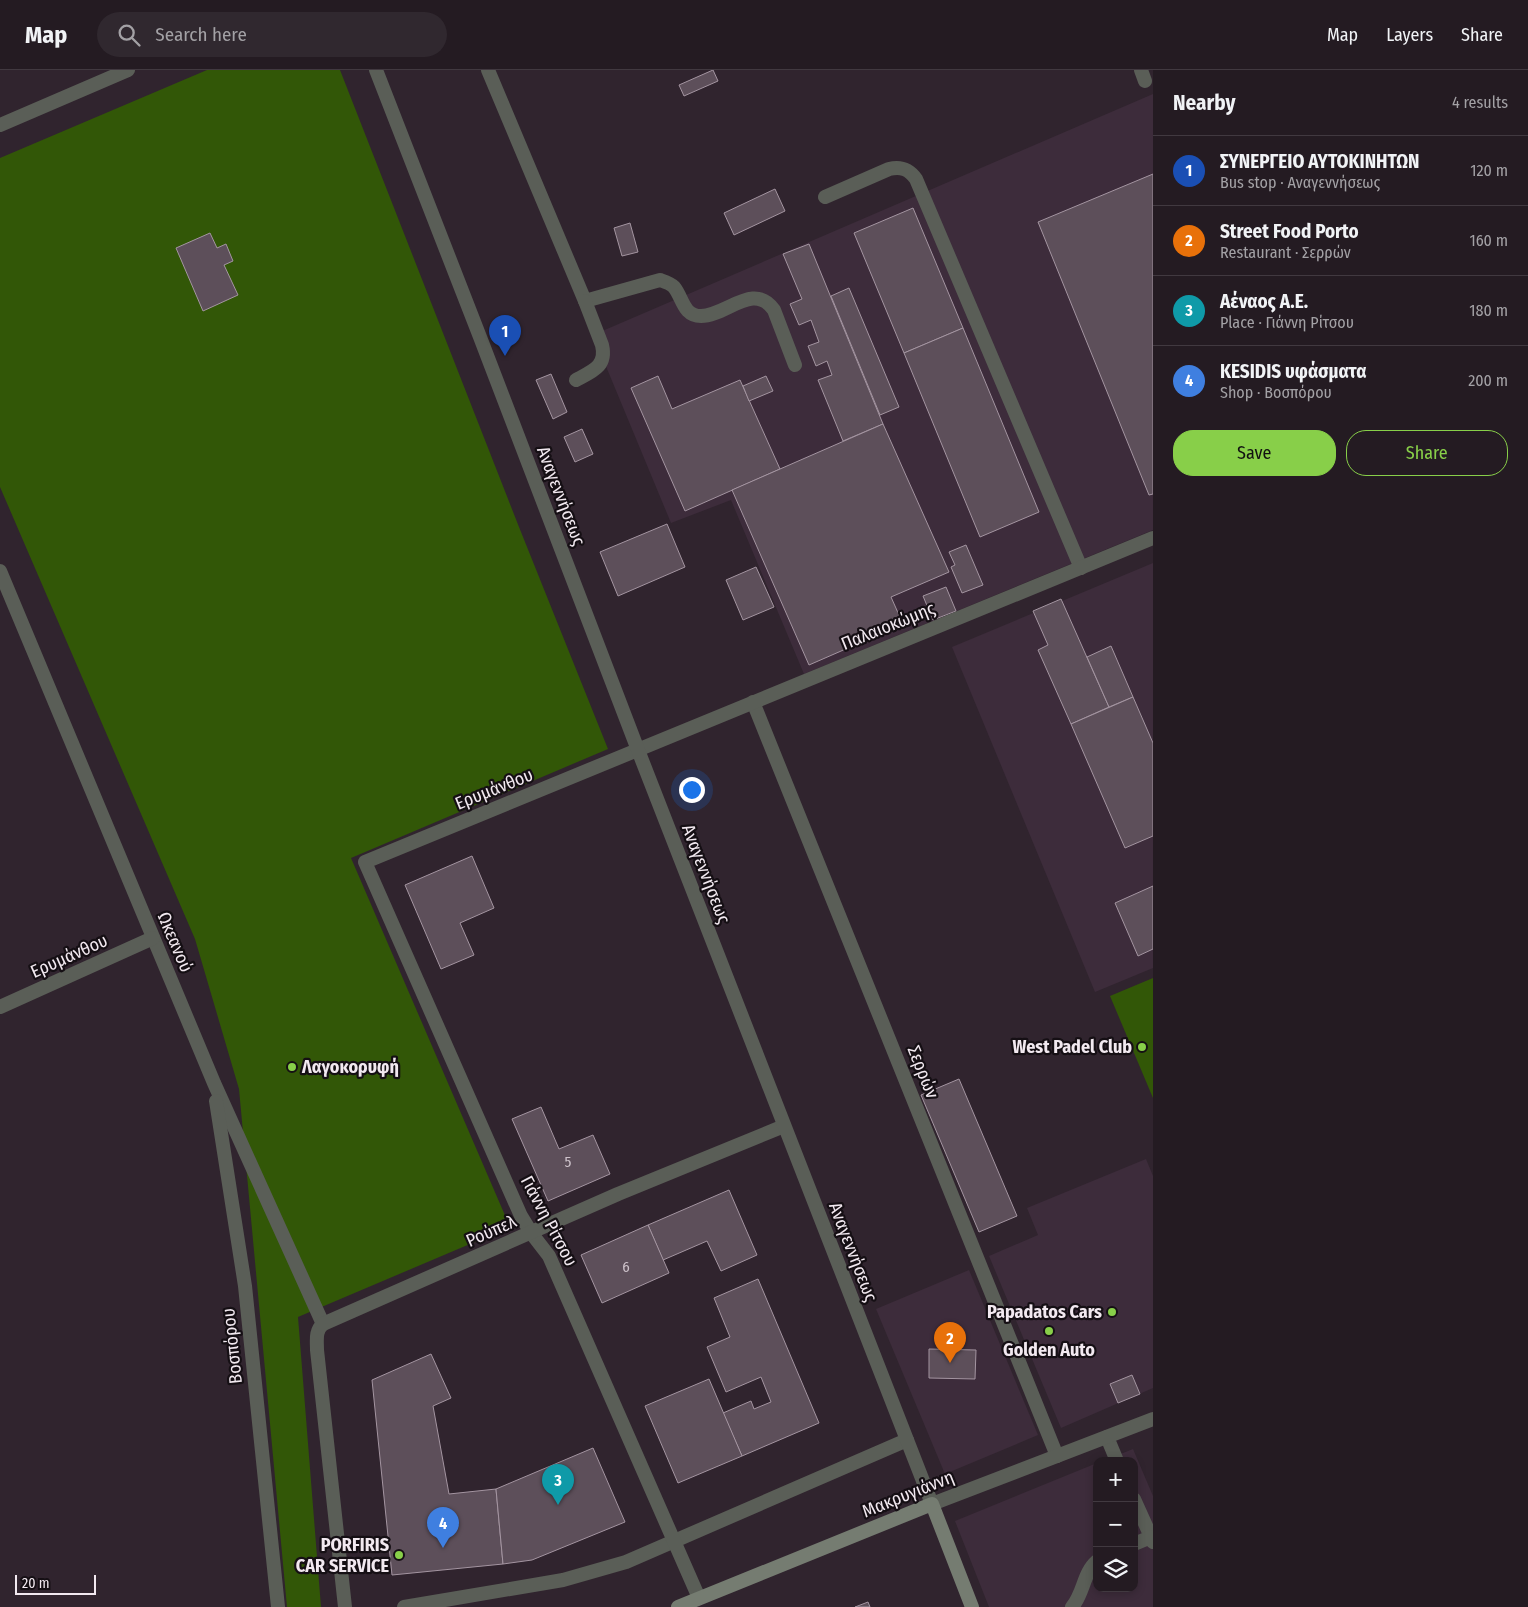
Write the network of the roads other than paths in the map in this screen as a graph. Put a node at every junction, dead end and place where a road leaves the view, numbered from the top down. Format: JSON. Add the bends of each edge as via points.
{"nodes":[{"id":1,"x":128,"y":70,"type":"edge"},
{"id":2,"x":376,"y":70,"type":"edge"},
{"id":3,"x":488,"y":70,"type":"edge"},
{"id":4,"x":0,"y":125,"type":"edge"},
{"id":5,"x":825,"y":197,"type":"dead end"},
{"id":6,"x":585,"y":301,"type":"junction"},
{"id":7,"x":795,"y":364,"type":"dead end"},
{"id":8,"x":576,"y":380,"type":"dead end"},
{"id":9,"x":1153,"y":538,"type":"edge"},
{"id":10,"x":1081,"y":568,"type":"junction"},
{"id":11,"x":0,"y":571,"type":"edge"},
{"id":12,"x":753,"y":702,"type":"junction"},
{"id":13,"x":638,"y":750,"type":"junction"},
{"id":14,"x":365,"y":862,"type":"joint"},
{"id":15,"x":153,"y":938,"type":"junction"},
{"id":16,"x":0,"y":1007,"type":"edge"},
{"id":17,"x":214,"y":1083,"type":"junction"},
{"id":18,"x":784,"y":1126,"type":"junction"},
{"id":19,"x":532,"y":1234,"type":"junction"},
{"id":20,"x":323,"y":1324,"type":"junction"},
{"id":21,"x":1153,"y":1419,"type":"edge"},
{"id":22,"x":1107,"y":1437,"type":"junction"},
{"id":23,"x":907,"y":1440,"type":"junction"},
{"id":24,"x":1058,"y":1456,"type":"junction"},
{"id":25,"x":1115,"y":1457,"type":"edge"},
{"id":26,"x":1135,"y":1502,"type":"edge"},
{"id":27,"x":932,"y":1504,"type":"junction"},
{"id":28,"x":1152,"y":1539,"type":"edge"},
{"id":29,"x":673,"y":1541,"type":"junction"},
{"id":30,"x":1138,"y":1543,"type":"edge"},
{"id":31,"x":1093,"y":1566,"type":"edge"},
{"id":32,"x":699,"y":1598,"type":"junction"},
{"id":33,"x":278,"y":1607,"type":"edge"},
{"id":34,"x":345,"y":1607,"type":"edge"},
{"id":35,"x":404,"y":1607,"type":"edge"},
{"id":36,"x":678,"y":1607,"type":"edge"},
{"id":37,"x":972,"y":1607,"type":"edge"},
{"id":38,"x":1072,"y":1607,"type":"edge"}],
"edges":[{"from":1,"to":4,"type":"street"},
{"from":2,"to":13,"type":"street","name":"Αναγεννήσεως"},
{"from":3,"to":6,"type":"street"},
{"from":5,"to":10,"type":"street","via":[[896,167],[911,172],[916,179]]},
{"from":6,"to":7,"type":"street","via":[[660,280],[673,286],[686,310],[693,315],[708,315],[748,299],[763,300],[774,310]]},
{"from":6,"to":8,"type":"street","via":[[604,352],[599,366]]},
{"from":9,"to":10,"type":"street","name":"Παλαιοκώμης"},
{"from":10,"to":12,"type":"street","name":"Παλαιοκώμης"},
{"from":11,"to":15,"type":"street","name":"Ωκεανού"},
{"from":12,"to":13,"type":"street","name":"Παλαιοκώμης"},
{"from":12,"to":24,"type":"street","name":"Σερρών"},
{"from":13,"to":14,"type":"street","name":"Ερυμάνθου"},
{"from":13,"to":18,"type":"street","name":"Αναγεννήσεως"},
{"from":14,"to":19,"type":"street","name":"Γιάννη Ρίτσου","via":[[521,1216]]},
{"from":15,"to":16,"type":"street","name":"Ερυμάνθου"},
{"from":15,"to":17,"type":"street","name":"Ωκεανού"},
{"from":17,"to":20,"type":"street","name":"Ωκεανού"},
{"from":17,"to":33,"type":"street","name":"Βοσπόρου","via":[[245,1286]]},
{"from":18,"to":19,"type":"street","name":"Ρούπελ","via":[[618,1194]]},
{"from":18,"to":23,"type":"street","name":"Αναγεννήσεως"},
{"from":19,"to":20,"type":"street","name":"Ρούπελ"},
{"from":19,"to":29,"type":"street","name":"Γιάννη Ρίτσου","via":[[549,1256]]},
{"from":20,"to":34,"type":"street","via":[[317,1332],[317,1350]]},
{"from":21,"to":22,"type":"street","name":"Μακρυγιάννη"},
{"from":22,"to":24,"type":"street","name":"Μακρυγιάννη"},
{"from":22,"to":25,"type":"street"},
{"from":23,"to":27,"type":"street","name":"Αναγεννήσεως"},
{"from":23,"to":29,"type":"street"},
{"from":24,"to":27,"type":"street","name":"Μακρυγιάννη"},
{"from":26,"to":28,"type":"street"},
{"from":27,"to":32,"type":"main road","name":"Μακρυγιάννη"},
{"from":27,"to":37,"type":"main road","name":"Αναγεννήσεως"},
{"from":28,"to":30,"type":"street"},
{"from":29,"to":32,"type":"street","name":"Γιάννη Ρίτσου"},
{"from":29,"to":35,"type":"street","via":[[626,1562],[563,1580]]},
{"from":31,"to":38,"type":"street"},
{"from":32,"to":36,"type":"main road","name":"Μακρυγιάννη"}]}
